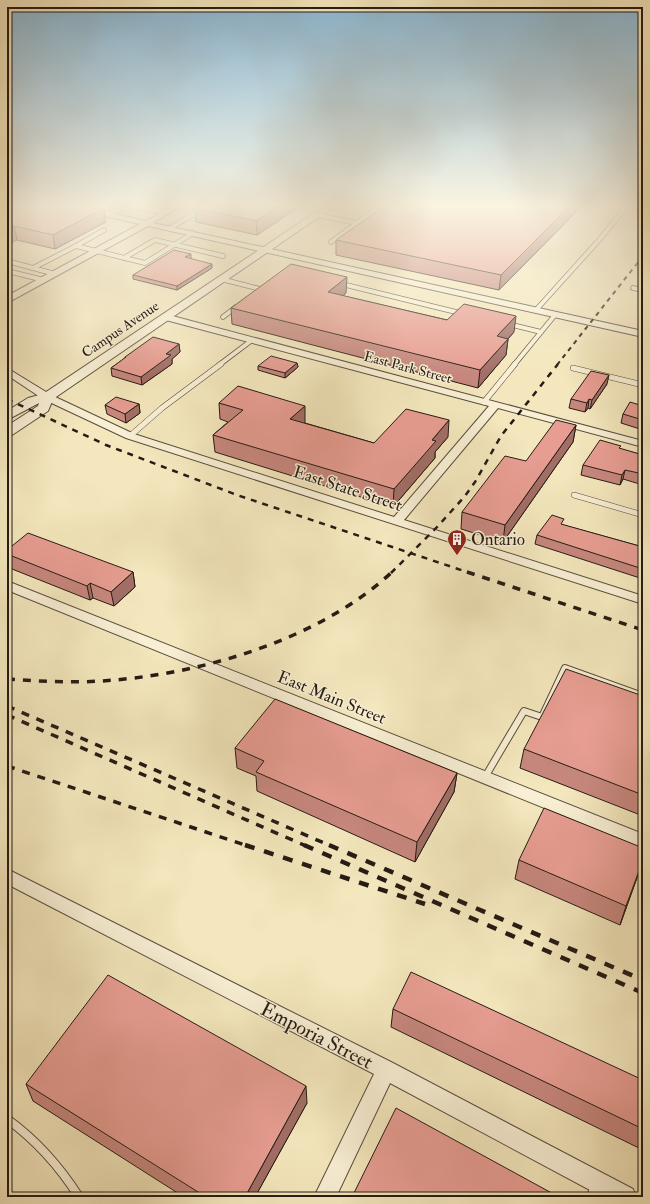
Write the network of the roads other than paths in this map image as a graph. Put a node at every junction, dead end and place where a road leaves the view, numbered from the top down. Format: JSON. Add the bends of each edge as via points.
{"nodes":[{"id":1,"x":11,"y":262,"type":"edge"},
{"id":2,"x":44,"y":262,"type":"edge"},
{"id":3,"x":76,"y":262,"type":"edge"},
{"id":4,"x":246,"y":262,"type":"edge"},
{"id":5,"x":324,"y":262,"type":"edge"},
{"id":6,"x":579,"y":262,"type":"edge"},
{"id":7,"x":33,"y":268,"type":"junction"},
{"id":8,"x":7,"y":271,"type":"edge"},
{"id":9,"x":55,"y":274,"type":"junction"},
{"id":10,"x":221,"y":279,"type":"junction"},
{"id":11,"x":44,"y":280,"type":"junction"},
{"id":12,"x":336,"y":283,"type":"edge"},
{"id":13,"x":264,"y":285,"type":"edge"},
{"id":14,"x":633,"y":288,"type":"dead end"},
{"id":15,"x":260,"y":289,"type":"junction"},
{"id":16,"x":643,"y":290,"type":"edge"},
{"id":17,"x":254,"y":293,"type":"edge"},
{"id":18,"x":7,"y":300,"type":"edge"},
{"id":19,"x":242,"y":303,"type":"edge"},
{"id":20,"x":536,"y":310,"type":"junction"},
{"id":21,"x":556,"y":315,"type":"junction"},
{"id":22,"x":473,"y":316,"type":"edge"},
{"id":23,"x":165,"y":317,"type":"junction"},
{"id":24,"x":223,"y":317,"type":"dead end"},
{"id":25,"x":503,"y":323,"type":"edge"},
{"id":26,"x":541,"y":332,"type":"junction"},
{"id":27,"x":643,"y":334,"type":"edge"},
{"id":28,"x":252,"y":340,"type":"junction"},
{"id":29,"x":573,"y":368,"type":"dead end"},
{"id":30,"x":7,"y":371,"type":"edge"},
{"id":31,"x":643,"y":385,"type":"edge"},
{"id":32,"x":47,"y":397,"type":"junction"},
{"id":33,"x":484,"y":402,"type":"junction"},
{"id":34,"x":495,"y":405,"type":"junction"},
{"id":35,"x":7,"y":416,"type":"edge"},
{"id":36,"x":7,"y":432,"type":"edge"},
{"id":37,"x":130,"y":436,"type":"junction"},
{"id":38,"x":643,"y":444,"type":"edge"},
{"id":39,"x":574,"y":495,"type":"dead end"},
{"id":40,"x":643,"y":515,"type":"edge"},
{"id":41,"x":397,"y":521,"type":"junction"},
{"id":42,"x":7,"y":585,"type":"edge"},
{"id":43,"x":643,"y":600,"type":"edge"},
{"id":44,"x":643,"y":696,"type":"edge"},
{"id":45,"x":485,"y":777,"type":"junction"},
{"id":46,"x":643,"y":841,"type":"edge"},
{"id":47,"x":7,"y":876,"type":"edge"},
{"id":48,"x":386,"y":1070,"type":"junction"},
{"id":49,"x":7,"y":1119,"type":"edge"},
{"id":50,"x":593,"y":1189,"type":"edge"},
{"id":51,"x":79,"y":1197,"type":"edge"},
{"id":52,"x":325,"y":1197,"type":"edge"},
{"id":53,"x":625,"y":1197,"type":"edge"}],
"edges":[{"from":1,"to":7,"type":"lane"},
{"from":2,"to":7,"type":"lane"},
{"from":3,"to":9,"type":"street"},
{"from":4,"to":10,"type":"street","name":"Campus Avenue"},
{"from":5,"to":20,"type":"street"},
{"from":6,"to":20,"type":"lane"},
{"from":7,"to":9,"type":"lane"},
{"from":8,"to":11,"type":"lane"},
{"from":9,"to":11,"type":"street"},
{"from":10,"to":15,"type":"lane"},
{"from":10,"to":23,"type":"street","name":"Campus Avenue"},
{"from":11,"to":18,"type":"street"},
{"from":12,"to":22,"type":"lane"},
{"from":13,"to":15,"type":"lane"},
{"from":14,"to":16,"type":"lane"},
{"from":15,"to":17,"type":"lane"},
{"from":19,"to":24,"type":"lane"},
{"from":20,"to":21,"type":"street"},
{"from":21,"to":26,"type":"lane"},
{"from":21,"to":27,"type":"street"},
{"from":23,"to":28,"type":"street","name":"East Park Street"},
{"from":23,"to":32,"type":"street","name":"Campus Avenue"},
{"from":25,"to":26,"type":"lane"},
{"from":26,"to":33,"type":"lane"},
{"from":28,"to":33,"type":"street","name":"East Park Street"},
{"from":28,"to":37,"type":"lane","via":[[162,408]]},
{"from":29,"to":31,"type":"lane"},
{"from":30,"to":32,"type":"street","name":"East State Street"},
{"from":32,"to":35,"type":"street","name":"Campus Avenue","via":[[32,401]]},
{"from":32,"to":36,"type":"street","name":"Campus Avenue","via":[[44,408]]},
{"from":32,"to":37,"type":"street","name":"East State Street"},
{"from":33,"to":34,"type":"street","name":"East Park Street"},
{"from":34,"to":38,"type":"street","name":"East Park Street"},
{"from":34,"to":41,"type":"street"},
{"from":37,"to":41,"type":"street","name":"East State Street"},
{"from":39,"to":40,"type":"lane"},
{"from":41,"to":43,"type":"street","name":"East State Street"},
{"from":42,"to":45,"type":"street","name":"East Main Street"},
{"from":44,"to":45,"type":"lane","via":[[565,668],[542,717],[524,710]]},
{"from":45,"to":46,"type":"street","name":"East Main Street"},
{"from":47,"to":48,"type":"street","name":"Emporia Street"},
{"from":48,"to":50,"type":"street","name":"Emporia Street"},
{"from":48,"to":52,"type":"street"},
{"from":49,"to":51,"type":"lane","via":[[21,1128],[70,1182]]},
{"from":50,"to":53,"type":"street","name":"Emporia Street"}]}
